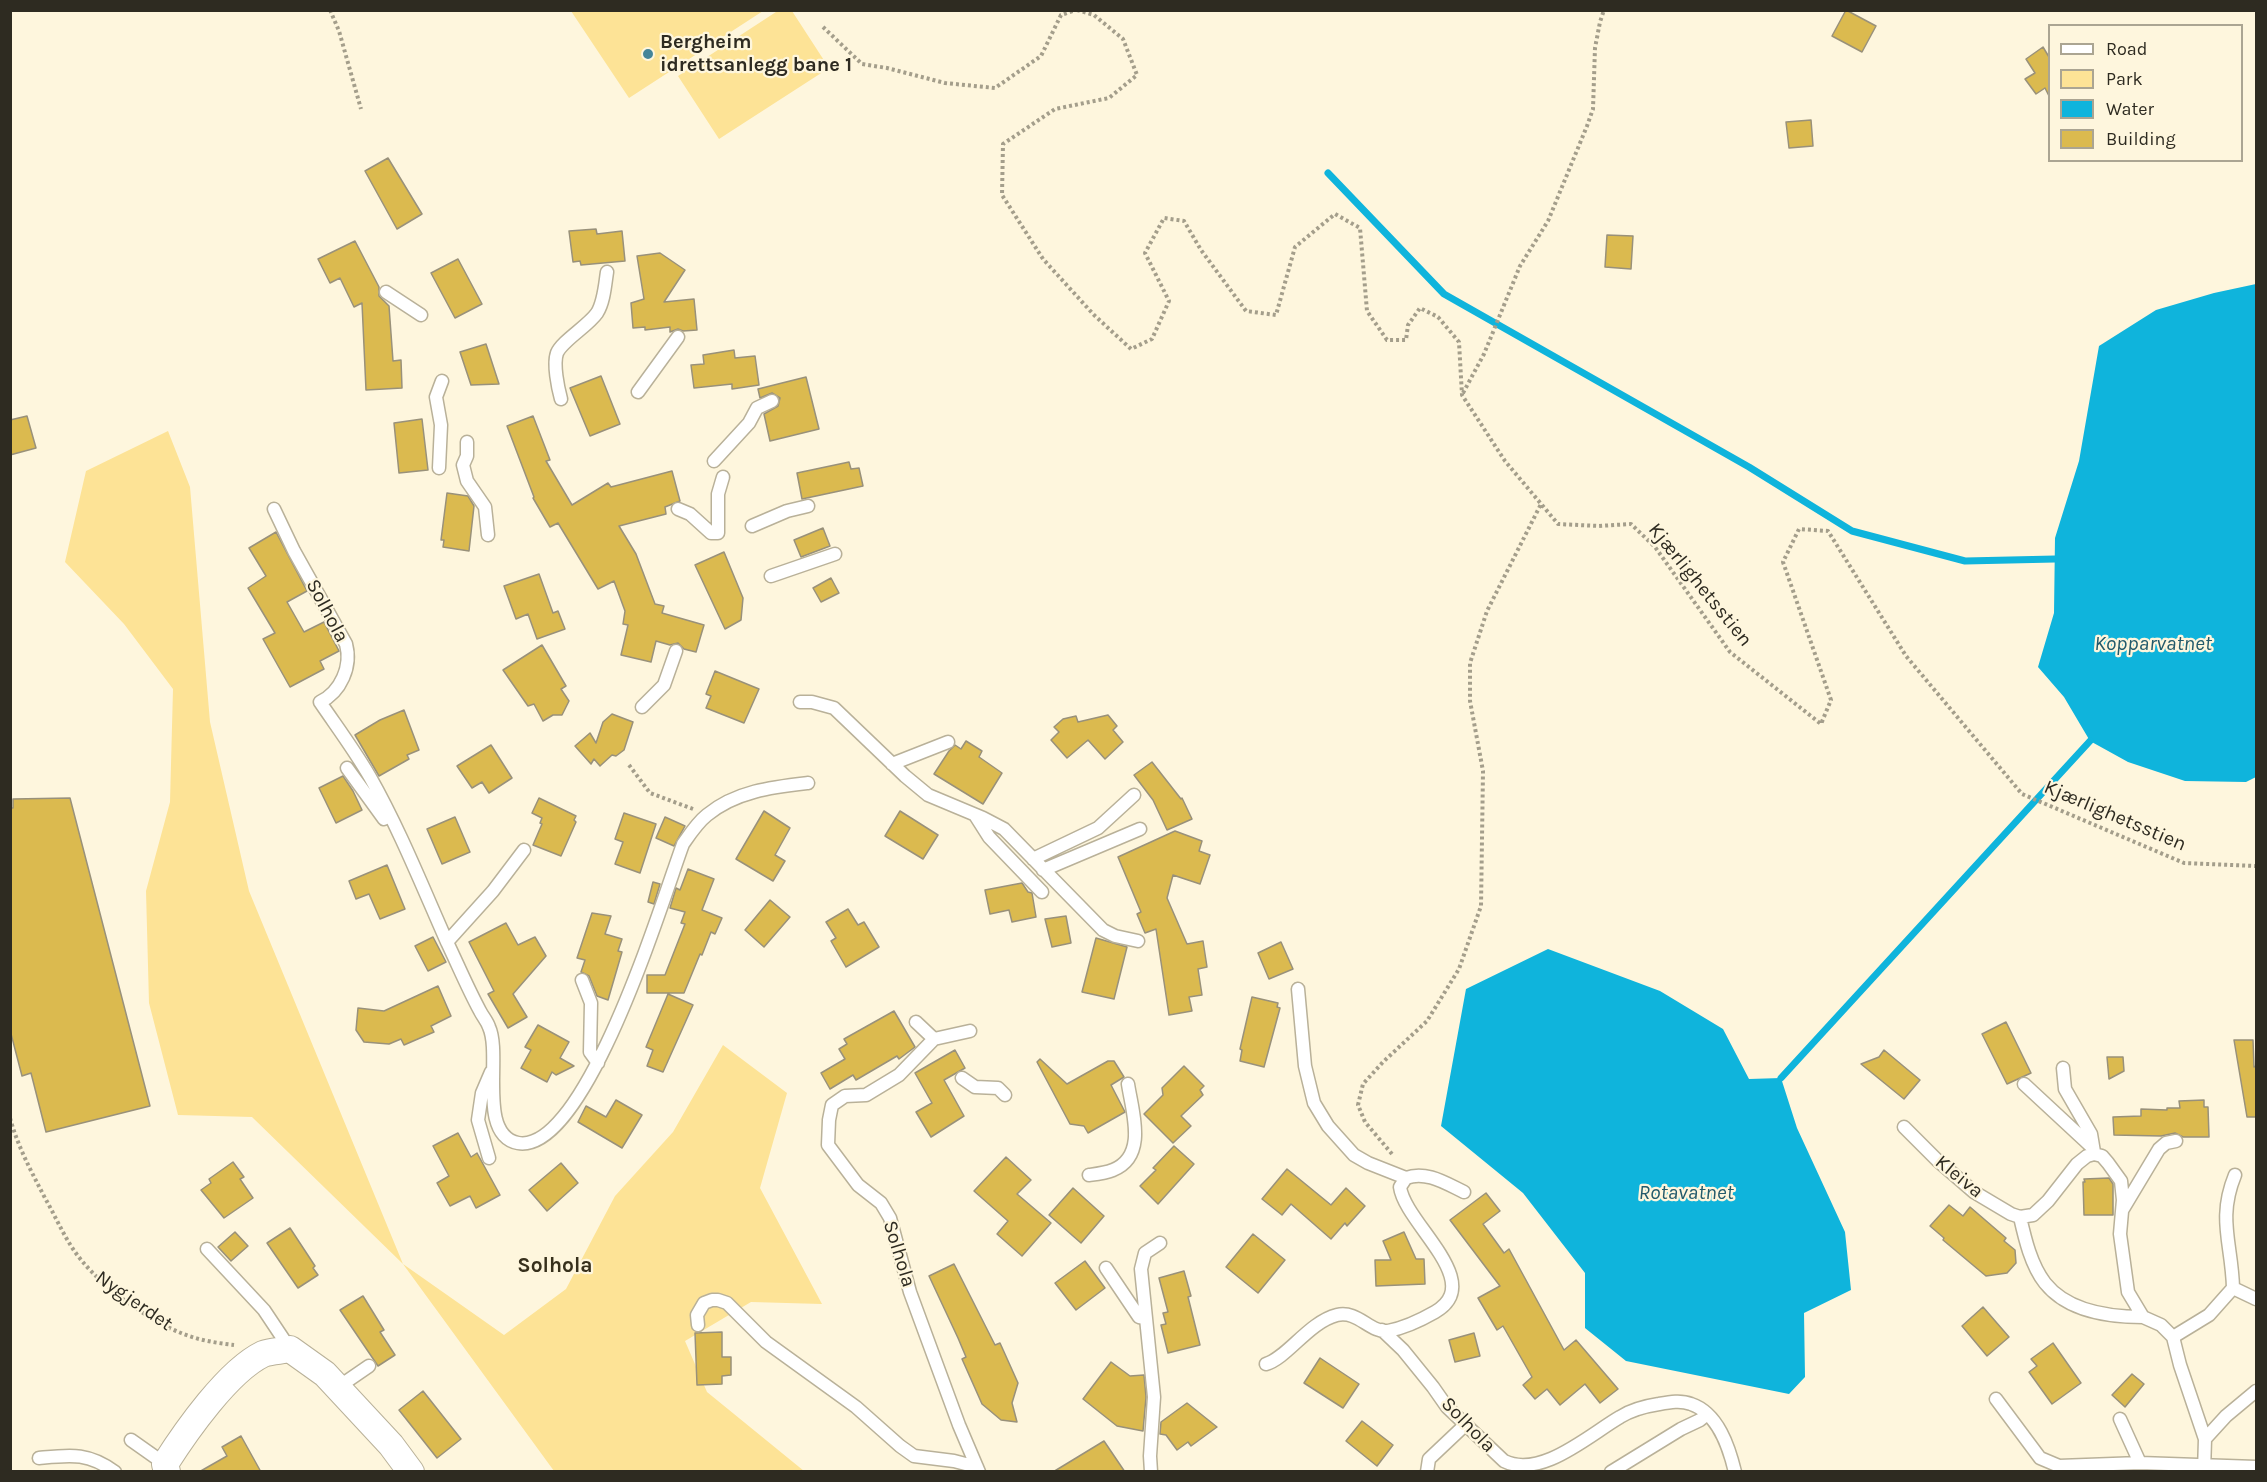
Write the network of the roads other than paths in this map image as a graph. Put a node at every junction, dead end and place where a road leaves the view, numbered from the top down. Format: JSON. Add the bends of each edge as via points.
{"nodes":[{"id":1,"x":607,"y":272,"type":"dead end"},
{"id":2,"x":386,"y":292,"type":"dead end"},
{"id":3,"x":421,"y":315,"type":"dead end"},
{"id":4,"x":678,"y":338,"type":"dead end"},
{"id":5,"x":442,"y":381,"type":"dead end"},
{"id":6,"x":641,"y":388,"type":"dead end"},
{"id":7,"x":561,"y":399,"type":"dead end"},
{"id":8,"x":772,"y":401,"type":"dead end"},
{"id":9,"x":467,"y":442,"type":"dead end"},
{"id":10,"x":714,"y":461,"type":"dead end"},
{"id":11,"x":439,"y":468,"type":"dead end"},
{"id":12,"x":723,"y":477,"type":"dead end"},
{"id":13,"x":808,"y":506,"type":"dead end"},
{"id":14,"x":274,"y":508,"type":"dead end"},
{"id":15,"x":678,"y":509,"type":"dead end"},
{"id":16,"x":752,"y":526,"type":"dead end"},
{"id":17,"x":488,"y":535,"type":"dead end"},
{"id":18,"x":835,"y":554,"type":"dead end"},
{"id":19,"x":771,"y":576,"type":"dead end"},
{"id":20,"x":676,"y":651,"type":"dead end"},
{"id":21,"x":800,"y":702,"type":"dead end"},
{"id":22,"x":642,"y":707,"type":"dead end"},
{"id":23,"x":948,"y":742,"type":"dead end"},
{"id":24,"x":892,"y":764,"type":"junction"},
{"id":25,"x":347,"y":768,"type":"dead end"},
{"id":26,"x":808,"y":783,"type":"dead end"},
{"id":27,"x":1134,"y":795,"type":"dead end"},
{"id":28,"x":974,"y":814,"type":"junction"},
{"id":29,"x":1140,"y":830,"type":"dead end"},
{"id":30,"x":397,"y":833,"type":"junction"},
{"id":31,"x":524,"y":850,"type":"dead end"},
{"id":32,"x":1033,"y":859,"type":"junction"},
{"id":33,"x":1043,"y":870,"type":"junction"},
{"id":34,"x":1042,"y":892,"type":"dead end"},
{"id":35,"x":1138,"y":940,"type":"dead end"},
{"id":36,"x":447,"y":942,"type":"junction"},
{"id":37,"x":582,"y":980,"type":"dead end"},
{"id":38,"x":1298,"y":989,"type":"dead end"},
{"id":39,"x":916,"y":1022,"type":"dead end"},
{"id":40,"x":970,"y":1031,"type":"dead end"},
{"id":41,"x":934,"y":1039,"type":"junction"},
{"id":42,"x":494,"y":1063,"type":"junction"},
{"id":43,"x":598,"y":1063,"type":"junction"},
{"id":44,"x":2063,"y":1068,"type":"dead end"},
{"id":45,"x":962,"y":1078,"type":"dead end"},
{"id":46,"x":1128,"y":1084,"type":"dead end"},
{"id":47,"x":2024,"y":1084,"type":"dead end"},
{"id":48,"x":1005,"y":1095,"type":"dead end"},
{"id":49,"x":1904,"y":1127,"type":"dead end"},
{"id":50,"x":2176,"y":1141,"type":"dead end"},
{"id":51,"x":2094,"y":1151,"type":"junction"},
{"id":52,"x":489,"y":1158,"type":"dead end"},
{"id":53,"x":1089,"y":1175,"type":"dead end"},
{"id":54,"x":2235,"y":1175,"type":"dead end"},
{"id":55,"x":1407,"y":1178,"type":"junction"},
{"id":56,"x":1464,"y":1192,"type":"dead end"},
{"id":57,"x":2122,"y":1209,"type":"junction"},
{"id":58,"x":2020,"y":1217,"type":"junction"},
{"id":59,"x":1160,"y":1243,"type":"dead end"},
{"id":60,"x":207,"y":1248,"type":"dead end"},
{"id":61,"x":1106,"y":1268,"type":"dead end"},
{"id":62,"x":2233,"y":1288,"type":"junction"},
{"id":63,"x":2256,"y":1299,"type":"edge"},
{"id":64,"x":1145,"y":1317,"type":"junction"},
{"id":65,"x":2143,"y":1317,"type":"junction"},
{"id":66,"x":698,"y":1325,"type":"dead end"},
{"id":67,"x":1382,"y":1330,"type":"junction"},
{"id":68,"x":2173,"y":1337,"type":"junction"},
{"id":69,"x":290,"y":1350,"type":"junction"},
{"id":70,"x":1266,"y":1364,"type":"dead end"},
{"id":71,"x":369,"y":1366,"type":"dead end"},
{"id":72,"x":337,"y":1388,"type":"junction"},
{"id":73,"x":2256,"y":1391,"type":"edge"},
{"id":74,"x":1996,"y":1400,"type":"dead end"},
{"id":75,"x":1706,"y":1414,"type":"junction"},
{"id":76,"x":2120,"y":1419,"type":"dead end"},
{"id":77,"x":1465,"y":1425,"type":"junction"},
{"id":78,"x":2205,"y":1439,"type":"junction"},
{"id":79,"x":131,"y":1440,"type":"dead end"},
{"id":80,"x":39,"y":1458,"type":"dead end"},
{"id":81,"x":2140,"y":1463,"type":"junction"},
{"id":82,"x":2256,"y":1467,"type":"edge"},
{"id":83,"x":166,"y":1468,"type":"edge"},
{"id":84,"x":2204,"y":1468,"type":"edge"},
{"id":85,"x":978,"y":1469,"type":"edge"},
{"id":86,"x":115,"y":1472,"type":"edge"},
{"id":87,"x":411,"y":1472,"type":"edge"},
{"id":88,"x":1151,"y":1472,"type":"edge"},
{"id":89,"x":1427,"y":1472,"type":"edge"},
{"id":90,"x":1611,"y":1472,"type":"edge"},
{"id":91,"x":1735,"y":1472,"type":"edge"}],
"edges":[{"from":1,"to":7,"type":"lane","via":[[598,311],[557,353]]},
{"from":2,"to":3,"type":"lane"},
{"from":4,"to":6,"type":"lane"},
{"from":5,"to":11,"type":"lane","via":[[436,398],[441,426]]},
{"from":8,"to":10,"type":"lane","via":[[757,408],[749,423]]},
{"from":9,"to":17,"type":"lane","via":[[463,465],[466,481],[485,507]]},
{"from":12,"to":15,"type":"lane","via":[[718,495],[718,533],[711,533],[690,514]]},
{"from":13,"to":16,"type":"lane"},
{"from":14,"to":30,"type":"lane","name":"Solhola","via":[[349,655],[339,688],[320,702],[370,778]]},
{"from":18,"to":19,"type":"lane"},
{"from":20,"to":22,"type":"lane","via":[[664,685]]},
{"from":21,"to":24,"type":"lane","via":[[834,708]]},
{"from":23,"to":24,"type":"lane"},
{"from":24,"to":28,"type":"lane","via":[[928,795]]},
{"from":25,"to":30,"type":"lane","name":"Solhola"},
{"from":26,"to":43,"type":"lane","name":"Solhola","via":[[751,791],[707,815],[683,844],[628,997]]},
{"from":27,"to":32,"type":"lane","via":[[1098,828]]},
{"from":28,"to":32,"type":"lane","via":[[1004,830]]},
{"from":28,"to":34,"type":"lane","via":[[989,837]]},
{"from":29,"to":33,"type":"lane"},
{"from":30,"to":36,"type":"lane","name":"Solhola"},
{"from":31,"to":36,"type":"lane"},
{"from":32,"to":33,"type":"lane"},
{"from":33,"to":35,"type":"lane","via":[[1103,930]]},
{"from":36,"to":42,"type":"lane","name":"Solhola","via":[[493,1036]]},
{"from":37,"to":43,"type":"lane","via":[[591,1003],[590,1052]]},
{"from":38,"to":55,"type":"lane","via":[[1305,1066],[1314,1103],[1354,1155]]},
{"from":39,"to":41,"type":"lane"},
{"from":40,"to":41,"type":"lane"},
{"from":41,"to":85,"type":"lane","name":"Solhola","via":[[898,1075],[866,1095],[845,1096],[832,1105],[828,1145],[858,1185],[881,1203],[890,1218],[910,1292]]},
{"from":42,"to":43,"type":"lane","name":"Solhola","via":[[493,1109],[498,1127],[507,1138],[524,1143],[563,1119]]},
{"from":42,"to":52,"type":"lane","name":"Solhola","via":[[482,1093],[478,1120]]},
{"from":44,"to":51,"type":"lane","via":[[2065,1089],[2091,1134]]},
{"from":45,"to":48,"type":"lane","via":[[975,1087],[998,1088]]},
{"from":46,"to":53,"type":"lane","via":[[1136,1138],[1132,1150],[1114,1170]]},
{"from":47,"to":51,"type":"lane"},
{"from":49,"to":58,"type":"lane","name":"Kleiva","via":[[1974,1192]]},
{"from":50,"to":57,"type":"lane","via":[[2159,1149]]},
{"from":51,"to":57,"type":"lane","via":[[2121,1181]]},
{"from":51,"to":58,"type":"lane","via":[[2077,1164],[2034,1215]]},
{"from":54,"to":62,"type":"lane","via":[[2225,1218]]},
{"from":55,"to":56,"type":"lane","via":[[1438,1179]]},
{"from":55,"to":67,"type":"lane","via":[[1400,1187],[1401,1194],[1451,1274],[1453,1292],[1448,1302],[1425,1317]]},
{"from":57,"to":65,"type":"lane","via":[[2120,1234],[2128,1292]]},
{"from":58,"to":65,"type":"lane","via":[[2028,1248],[2045,1282],[2067,1303],[2117,1317]]},
{"from":59,"to":64,"type":"lane","via":[[1150,1248],[1142,1260]]},
{"from":60,"to":69,"type":"lane","via":[[264,1310]]},
{"from":61,"to":64,"type":"lane","via":[[1139,1317]]},
{"from":62,"to":63,"type":"lane"},
{"from":62,"to":68,"type":"lane","via":[[2209,1315]]},
{"from":64,"to":88,"type":"lane","via":[[1154,1397]]},
{"from":65,"to":68,"type":"lane","via":[[2161,1325]]},
{"from":66,"to":85,"type":"lane","name":"Solhola","via":[[697,1315],[704,1303],[718,1300],[727,1304],[766,1342],[856,1407],[900,1446],[914,1455]]},
{"from":67,"to":70,"type":"lane","name":"Solhola","via":[[1354,1316],[1340,1315],[1320,1324]]},
{"from":67,"to":77,"type":"lane","name":"Solhola"},
{"from":68,"to":78,"type":"lane"},
{"from":69,"to":72,"type":"street"},
{"from":69,"to":83,"type":"street","via":[[264,1353],[231,1380],[205,1406]]},
{"from":71,"to":72,"type":"lane"},
{"from":72,"to":87,"type":"street"},
{"from":73,"to":78,"type":"lane"},
{"from":74,"to":81,"type":"lane","via":[[2040,1458],[2074,1467]]},
{"from":75,"to":77,"type":"lane","name":"Solhola","via":[[1693,1404],[1654,1404],[1620,1417],[1560,1455],[1520,1466],[1503,1461]]},
{"from":75,"to":90,"type":"lane"},
{"from":75,"to":91,"type":"lane","name":"Solhola","via":[[1727,1443]]},
{"from":76,"to":81,"type":"lane"},
{"from":77,"to":89,"type":"lane","via":[[1429,1459]]},
{"from":78,"to":84,"type":"lane"},
{"from":79,"to":83,"type":"lane"},
{"from":80,"to":86,"type":"lane","via":[[90,1457]]},
{"from":81,"to":84,"type":"lane"},
{"from":82,"to":84,"type":"lane"}]}
